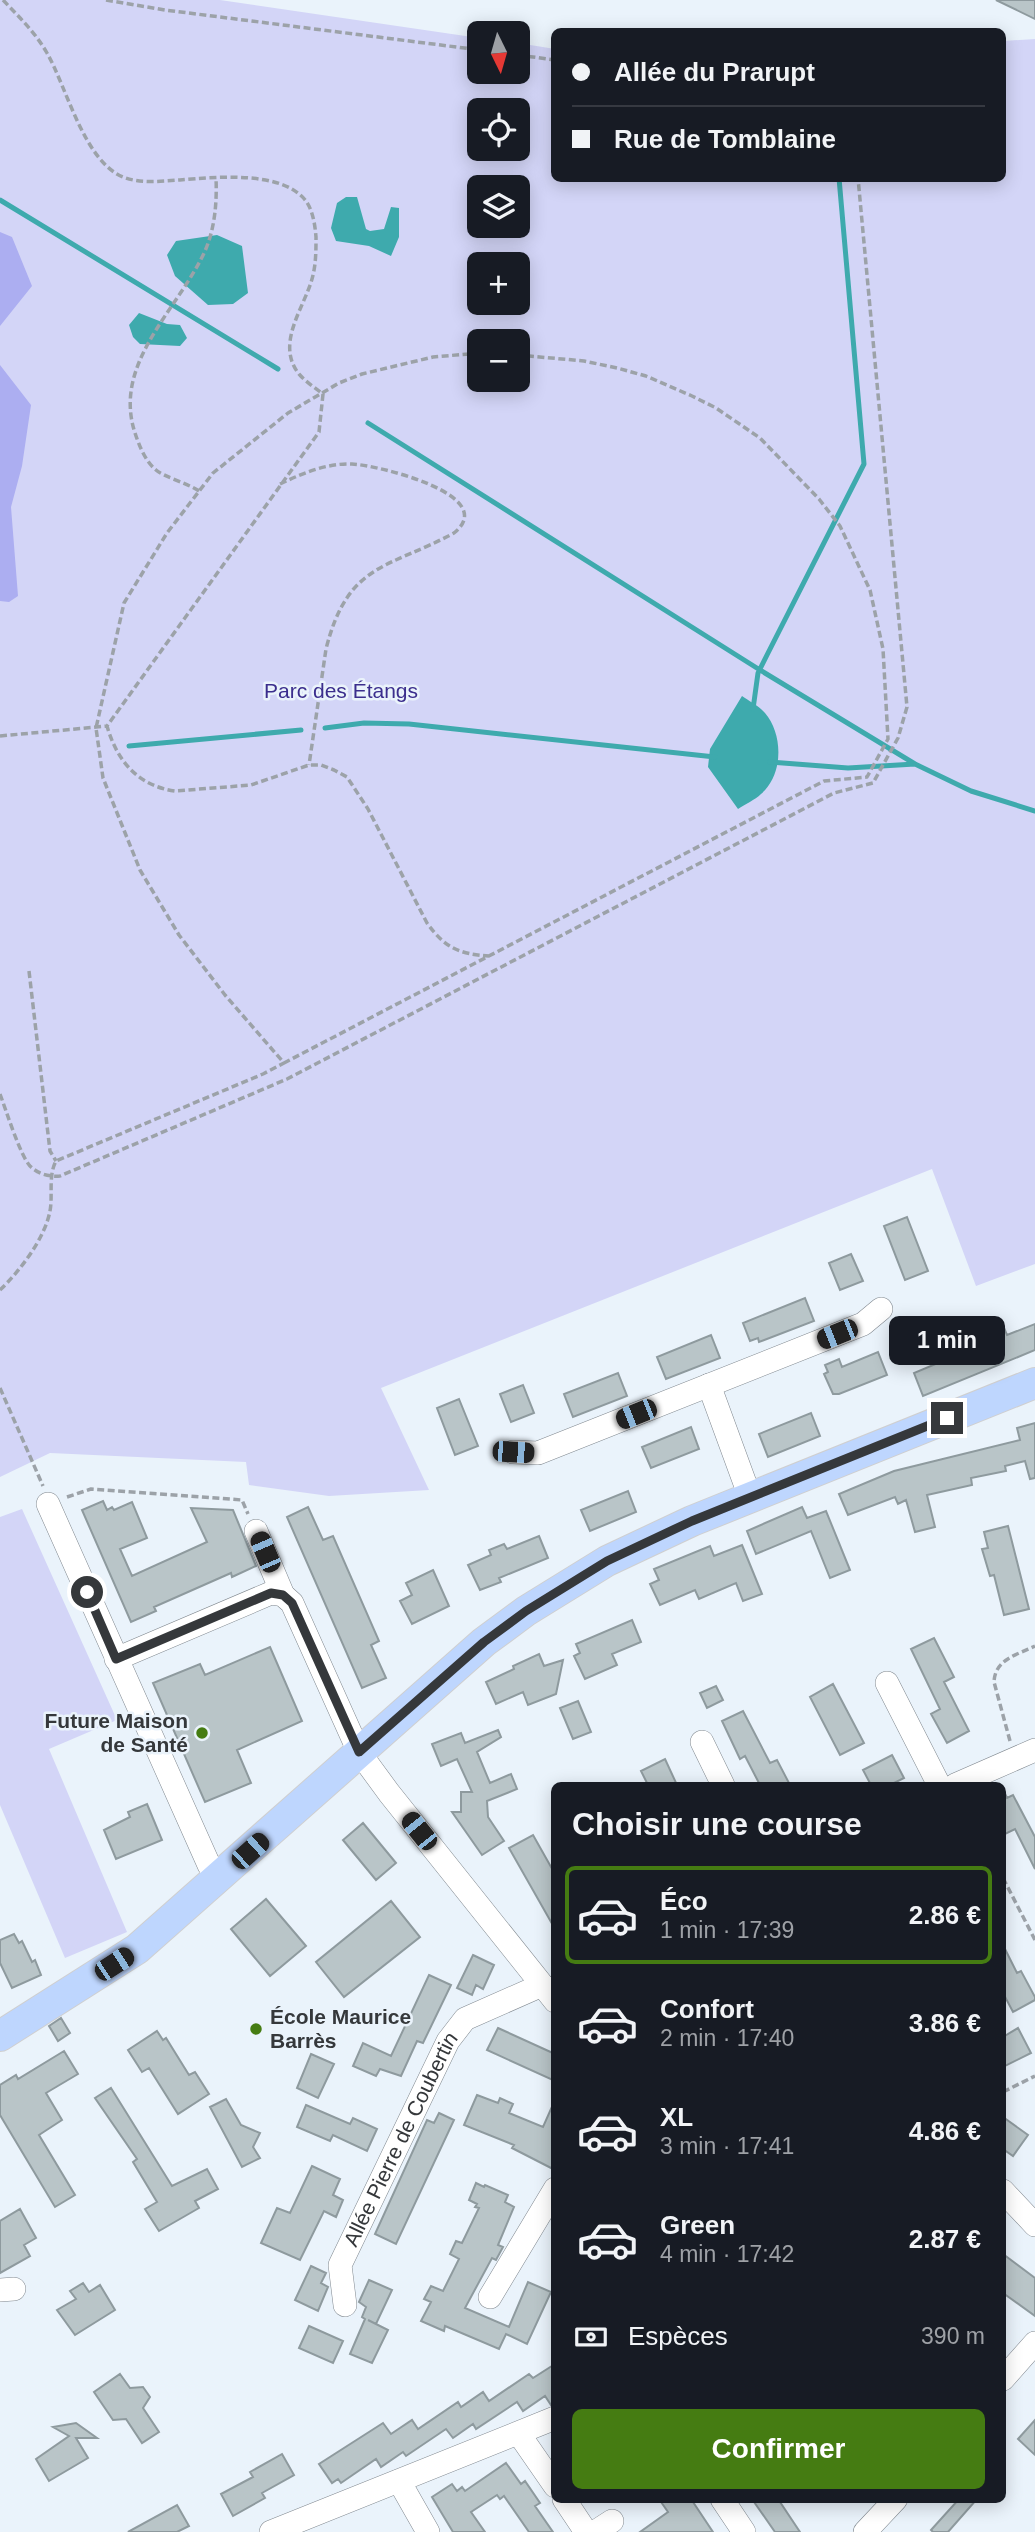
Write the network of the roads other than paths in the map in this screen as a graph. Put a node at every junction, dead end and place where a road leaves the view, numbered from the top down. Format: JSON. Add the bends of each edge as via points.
{"nodes":[{"id":1,"x":881,"y":1309,"type":"dead end"},
{"id":2,"x":1035,"y":1383,"type":"edge"},
{"id":3,"x":709,"y":1385,"type":"junction"},
{"id":4,"x":513,"y":1452,"type":"dead end"},
{"id":5,"x":750,"y":1497,"type":"junction"},
{"id":6,"x":48,"y":1504,"type":"road end"},
{"id":7,"x":256,"y":1531,"type":"road end"},
{"id":8,"x":283,"y":1595,"type":"junction"},
{"id":9,"x":116,"y":1659,"type":"junction"},
{"id":10,"x":887,"y":1683,"type":"dead end"},
{"id":11,"x":702,"y":1742,"type":"dead end"},
{"id":12,"x":359,"y":1752,"type":"junction"},
{"id":13,"x":1025,"y":1754,"type":"edge"},
{"id":14,"x":722,"y":1782,"type":"edge"},
{"id":15,"x":937,"y":1782,"type":"edge"},
{"id":16,"x":962,"y":1782,"type":"edge"},
{"id":17,"x":219,"y":1879,"type":"junction"},
{"id":18,"x":551,"y":1996,"type":"edge"},
{"id":19,"x":0,"y":2036,"type":"edge"},
{"id":20,"x":1006,"y":2194,"type":"edge"},
{"id":21,"x":551,"y":2196,"type":"edge"},
{"id":22,"x":1035,"y":2225,"type":"edge"},
{"id":23,"x":490,"y":2297,"type":"dead end"},
{"id":24,"x":345,"y":2305,"type":"dead end"},
{"id":25,"x":1035,"y":2343,"type":"edge"},
{"id":26,"x":1006,"y":2376,"type":"edge"},
{"id":27,"x":551,"y":2420,"type":"edge"},
{"id":28,"x":519,"y":2434,"type":"junction"},
{"id":29,"x":551,"y":2480,"type":"edge"},
{"id":30,"x":399,"y":2481,"type":"junction"},
{"id":31,"x":567,"y":2503,"type":"edge"},
{"id":32,"x":725,"y":2503,"type":"edge"},
{"id":33,"x":891,"y":2503,"type":"edge"},
{"id":34,"x":271,"y":2532,"type":"edge"},
{"id":35,"x":428,"y":2532,"type":"edge"},
{"id":36,"x":586,"y":2532,"type":"edge"},
{"id":37,"x":744,"y":2532,"type":"edge"},
{"id":38,"x":865,"y":2532,"type":"edge"}],
"edges":[{"from":1,"to":3,"type":"street","via":[[863,1324]]},
{"from":2,"to":5,"type":"main road"},
{"from":3,"to":4,"type":"street","via":[[538,1453]]},
{"from":3,"to":5,"type":"street"},
{"from":5,"to":12,"type":"main road","via":[[644,1542],[550,1596],[484,1642]]},
{"from":6,"to":9,"type":"street"},
{"from":7,"to":8,"type":"street"},
{"from":8,"to":9,"type":"street","via":[[271,1593]]},
{"from":8,"to":12,"type":"street","via":[[292,1603]]},
{"from":9,"to":17,"type":"street"},
{"from":10,"to":15,"type":"street"},
{"from":11,"to":14,"type":"street"},
{"from":12,"to":17,"type":"main road"},
{"from":12,"to":18,"type":"street"},
{"from":13,"to":16,"type":"street"},
{"from":17,"to":19,"type":"main road","via":[[137,1949]]},
{"from":18,"to":24,"type":"street","name":"Allée Pierre de Coubertin","via":[[465,2019],[447,2041],[340,2264]]},
{"from":20,"to":22,"type":"street"},
{"from":21,"to":23,"type":"street"},
{"from":25,"to":26,"type":"street"},
{"from":27,"to":28,"type":"street"},
{"from":28,"to":29,"type":"street"},
{"from":28,"to":30,"type":"street"},
{"from":30,"to":34,"type":"street"},
{"from":30,"to":35,"type":"street"},
{"from":31,"to":36,"type":"street"},
{"from":32,"to":37,"type":"street"},
{"from":33,"to":38,"type":"street"}]}
